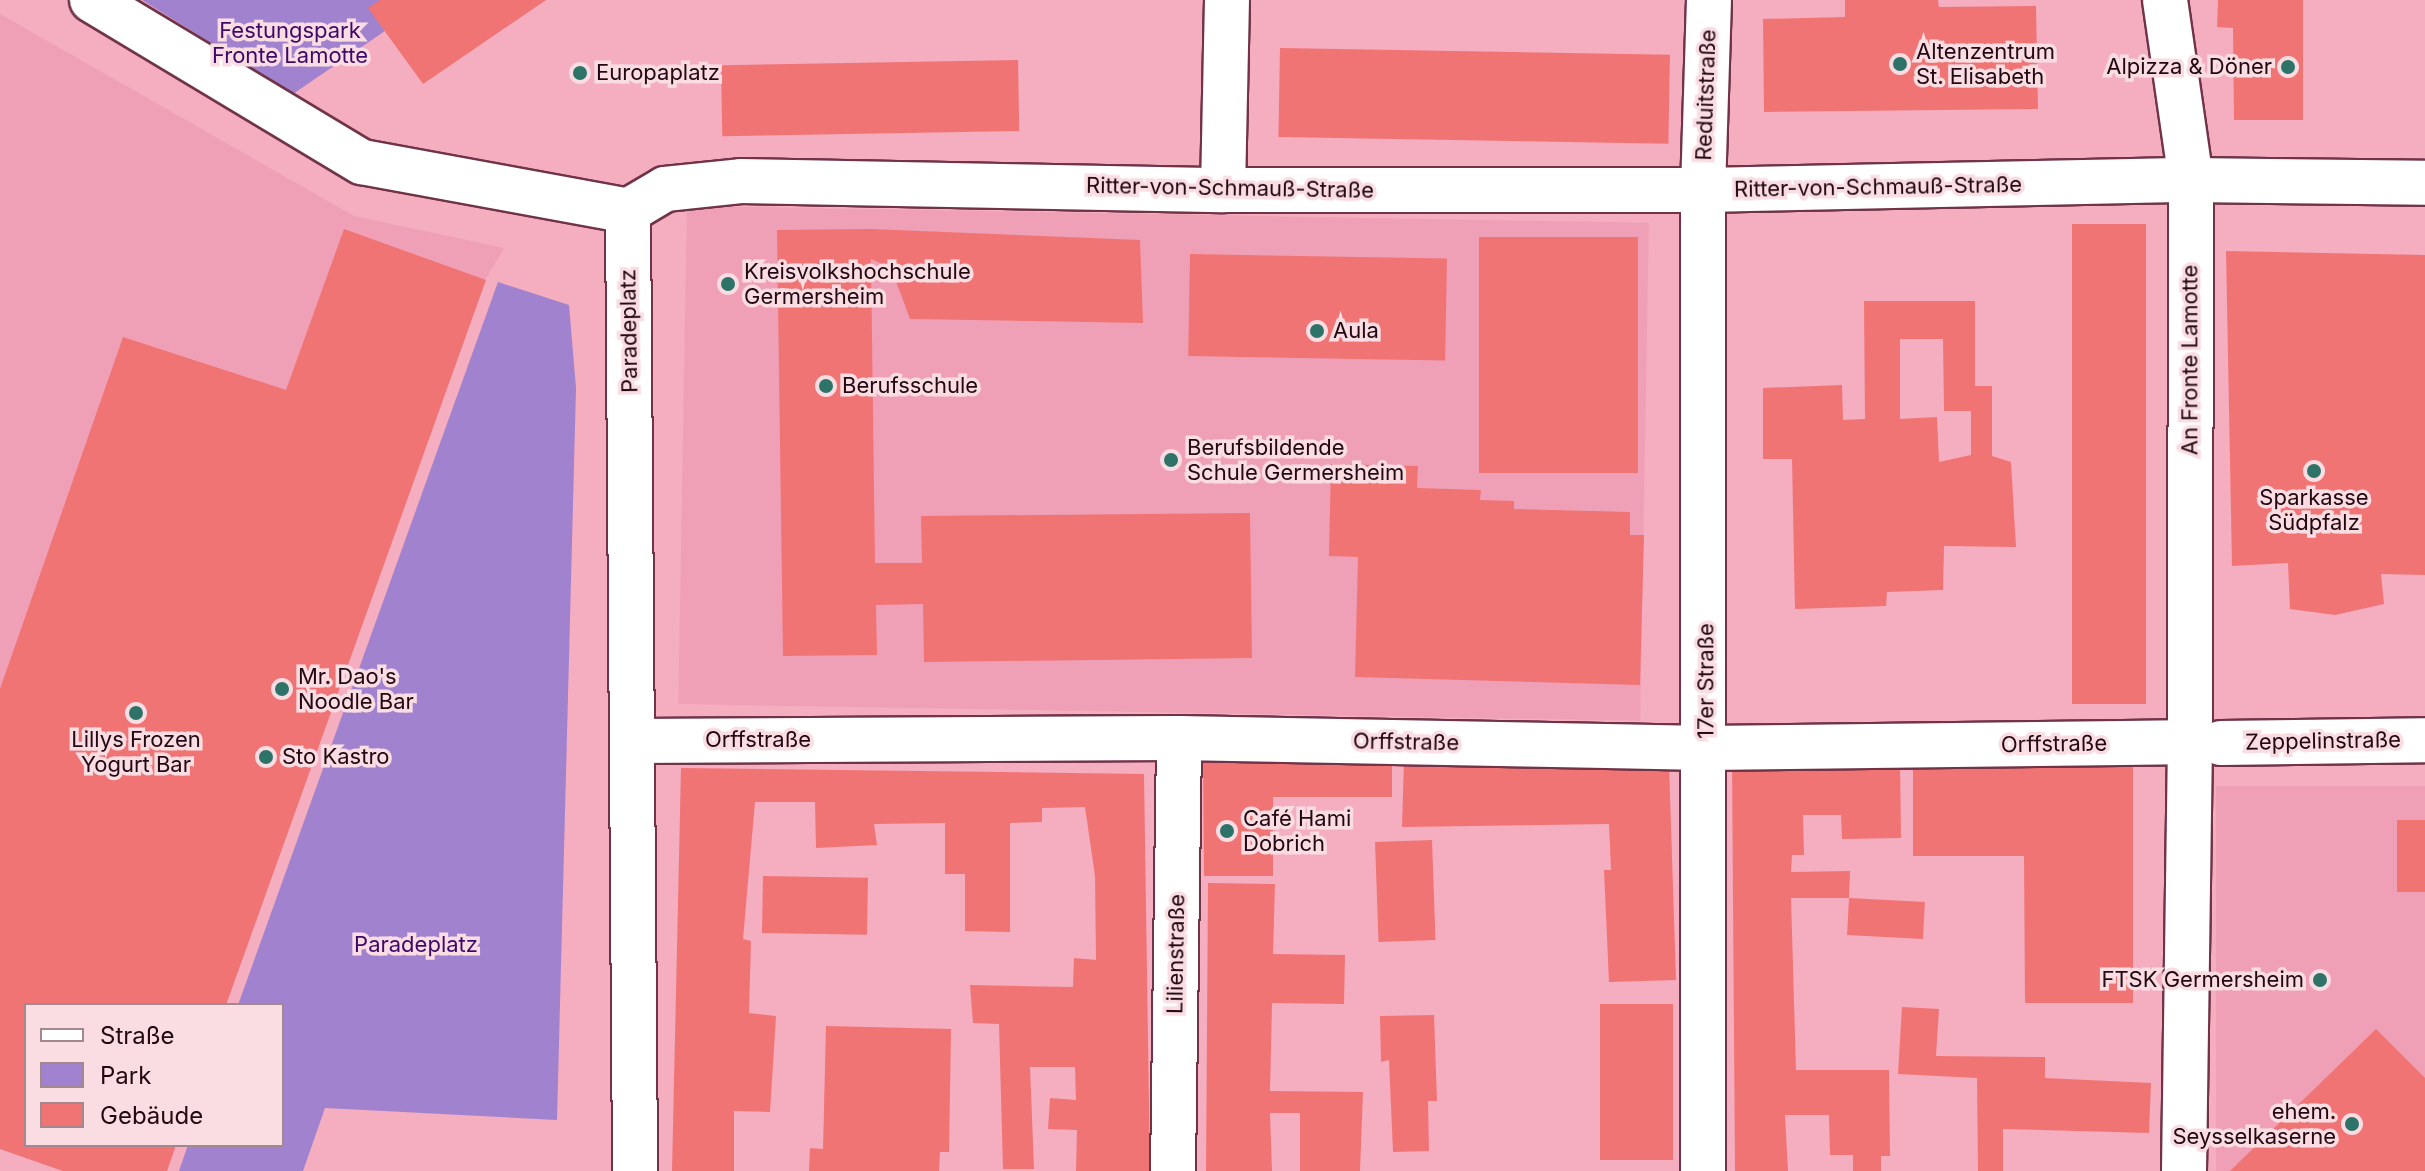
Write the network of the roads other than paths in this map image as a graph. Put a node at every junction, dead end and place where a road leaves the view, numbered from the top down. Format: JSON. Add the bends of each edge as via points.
{"nodes":[{"id":1,"x":92,"y":0,"type":"edge"},
{"id":2,"x":1227,"y":0,"type":"edge"},
{"id":3,"x":1709,"y":0,"type":"edge"},
{"id":4,"x":2165,"y":0,"type":"edge"},
{"id":5,"x":2191,"y":180,"type":"junction"},
{"id":6,"x":2425,"y":183,"type":"edge"},
{"id":7,"x":1223,"y":190,"type":"junction"},
{"id":8,"x":1703,"y":190,"type":"junction"},
{"id":9,"x":628,"y":211,"type":"junction"},
{"id":10,"x":1179,"y":738,"type":"junction"},
{"id":11,"x":2425,"y":740,"type":"edge"},
{"id":12,"x":633,"y":741,"type":"junction"},
{"id":13,"x":2195,"y":741,"type":"junction"},
{"id":14,"x":1706,"y":748,"type":"junction"},
{"id":15,"x":635,"y":1171,"type":"edge"},
{"id":16,"x":1173,"y":1171,"type":"edge"},
{"id":17,"x":1703,"y":1171,"type":"edge"},
{"id":18,"x":2184,"y":1171,"type":"edge"}],
"edges":[{"from":1,"to":9,"type":"street","via":[[362,162]]},
{"from":2,"to":7,"type":"street"},
{"from":3,"to":8,"type":"street","name":"Reduitstraße"},
{"from":4,"to":5,"type":"street","name":"An Fronte Lamotte"},
{"from":5,"to":6,"type":"street","name":"Ritter-von-Schmauß-Straße"},
{"from":5,"to":8,"type":"street","name":"Ritter-von-Schmauß-Straße"},
{"from":5,"to":13,"type":"street","name":"An Fronte Lamotte"},
{"from":7,"to":8,"type":"street","name":"Ritter-von-Schmauß-Straße"},
{"from":7,"to":9,"type":"street","name":"Ritter-von-Schmauß-Straße","via":[[931,181],[692,182],[665,189]]},
{"from":8,"to":14,"type":"street","name":"17er Straße"},
{"from":9,"to":12,"type":"street","name":"Paradeplatz"},
{"from":10,"to":12,"type":"street","name":"Orffstraße"},
{"from":10,"to":14,"type":"street","name":"Orffstraße"},
{"from":10,"to":16,"type":"street","name":"Lilienstraße"},
{"from":11,"to":13,"type":"street","name":"Zeppelinstraße"},
{"from":12,"to":15,"type":"street","name":"Paradeplatz"},
{"from":13,"to":14,"type":"street","name":"Orffstraße"},
{"from":13,"to":18,"type":"street","name":"An Fronte Lamotte"},
{"from":14,"to":17,"type":"street","name":"17er Straße"}]}
